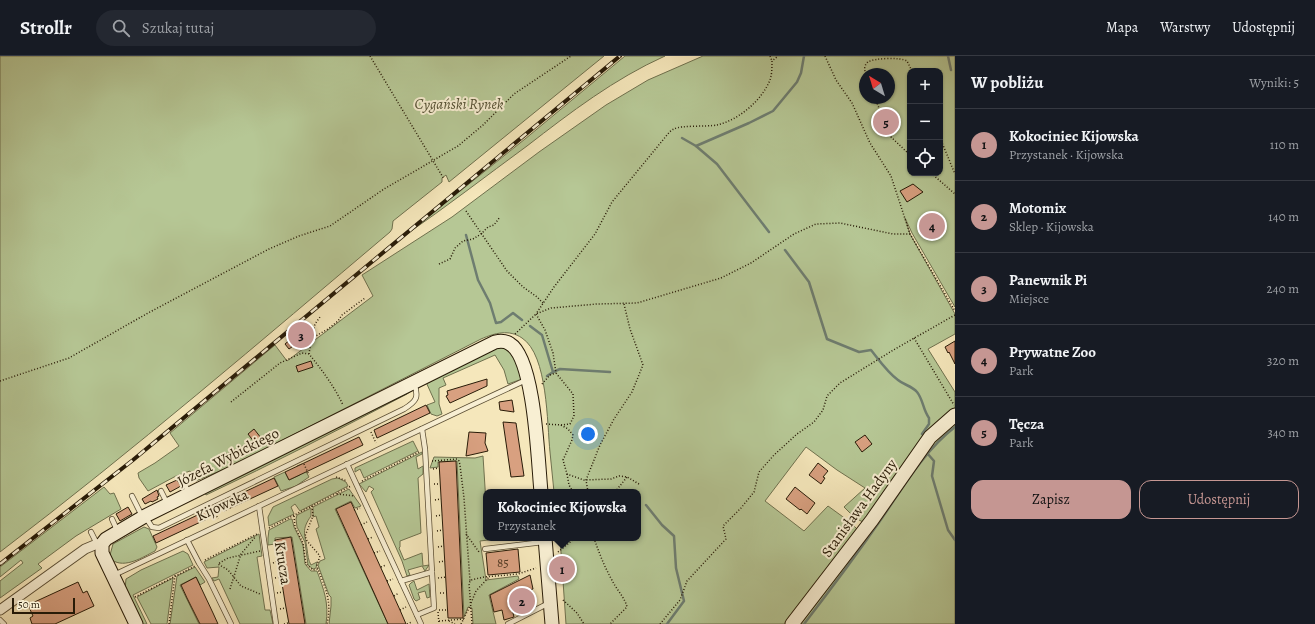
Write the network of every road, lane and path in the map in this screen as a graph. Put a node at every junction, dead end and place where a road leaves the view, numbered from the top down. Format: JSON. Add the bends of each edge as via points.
{"nodes":[{"id":1,"x":370,"y":56,"type":"edge"},
{"id":2,"x":571,"y":56,"type":"edge"},
{"id":3,"x":770,"y":56,"type":"edge"},
{"id":4,"x":778,"y":56,"type":"edge"},
{"id":5,"x":825,"y":56,"type":"edge"},
{"id":6,"x":772,"y":61,"type":"junction"},
{"id":7,"x":864,"y":68,"type":"edge"},
{"id":8,"x":910,"y":68,"type":"edge"},
{"id":9,"x":877,"y":104,"type":"edge"},
{"id":10,"x":941,"y":140,"type":"edge"},
{"id":11,"x":907,"y":152,"type":"edge"},
{"id":12,"x":432,"y":160,"type":"junction"},
{"id":13,"x":955,"y":174,"type":"edge"},
{"id":14,"x":934,"y":176,"type":"edge"},
{"id":15,"x":444,"y":179,"type":"dead end"},
{"id":16,"x":955,"y":194,"type":"edge"},
{"id":17,"x":466,"y":212,"type":"dead end"},
{"id":18,"x":500,"y":217,"type":"dead end"},
{"id":19,"x":482,"y":234,"type":"junction"},
{"id":20,"x":910,"y":234,"type":"junction"},
{"id":21,"x":439,"y":264,"type":"dead end"},
{"id":22,"x":365,"y":298,"type":"dead end"},
{"id":23,"x":543,"y":303,"type":"junction"},
{"id":24,"x":624,"y":304,"type":"junction"},
{"id":25,"x":955,"y":311,"type":"edge"},
{"id":26,"x":536,"y":314,"type":"junction"},
{"id":27,"x":955,"y":315,"type":"edge"},
{"id":28,"x":320,"y":317,"type":"dead end"},
{"id":29,"x":515,"y":334,"type":"dead end"},
{"id":30,"x":914,"y":338,"type":"junction"},
{"id":31,"x":310,"y":341,"type":"junction"},
{"id":32,"x":309,"y":354,"type":"junction"},
{"id":33,"x":556,"y":374,"type":"junction"},
{"id":34,"x":529,"y":379,"type":"junction"},
{"id":35,"x":0,"y":381,"type":"edge"},
{"id":36,"x":413,"y":381,"type":"junction"},
{"id":37,"x":542,"y":384,"type":"dead end"},
{"id":38,"x":231,"y":402,"type":"dead end"},
{"id":39,"x":955,"y":406,"type":"edge"},
{"id":40,"x":348,"y":414,"type":"junction"},
{"id":41,"x":955,"y":415,"type":"edge"},
{"id":42,"x":546,"y":424,"type":"dead end"},
{"id":43,"x":562,"y":425,"type":"junction"},
{"id":44,"x":368,"y":426,"type":"junction"},
{"id":45,"x":422,"y":428,"type":"junction"},
{"id":46,"x":283,"y":447,"type":"junction"},
{"id":47,"x":378,"y":449,"type":"junction"},
{"id":48,"x":425,"y":449,"type":"junction"},
{"id":49,"x":301,"y":459,"type":"junction"},
{"id":50,"x":431,"y":461,"type":"dead end"},
{"id":51,"x":347,"y":464,"type":"junction"},
{"id":52,"x":439,"y":468,"type":"dead end"},
{"id":53,"x":429,"y":469,"type":"dead end"},
{"id":54,"x":349,"y":470,"type":"junction"},
{"id":55,"x":567,"y":474,"type":"junction"},
{"id":56,"x":334,"y":476,"type":"dead end"},
{"id":57,"x":223,"y":477,"type":"junction"},
{"id":58,"x":628,"y":477,"type":"junction"},
{"id":59,"x":182,"y":479,"type":"dead end"},
{"id":60,"x":312,"y":480,"type":"junction"},
{"id":61,"x":586,"y":480,"type":"junction"},
{"id":62,"x":356,"y":484,"type":"junction"},
{"id":63,"x":440,"y":484,"type":"dead end"},
{"id":64,"x":639,"y":484,"type":"dead end"},
{"id":65,"x":430,"y":485,"type":"dead end"},
{"id":66,"x":541,"y":489,"type":"edge"},
{"id":67,"x":571,"y":489,"type":"edge"},
{"id":68,"x":588,"y":489,"type":"edge"},
{"id":69,"x":618,"y":489,"type":"edge"},
{"id":70,"x":161,"y":491,"type":"dead end"},
{"id":71,"x":190,"y":494,"type":"junction"},
{"id":72,"x":336,"y":494,"type":"junction"},
{"id":73,"x":132,"y":496,"type":"dead end"},
{"id":74,"x":355,"y":496,"type":"dead end"},
{"id":75,"x":441,"y":499,"type":"dead end"},
{"id":76,"x":431,"y":500,"type":"dead end"},
{"id":77,"x":211,"y":503,"type":"junction"},
{"id":78,"x":168,"y":505,"type":"junction"},
{"id":79,"x":259,"y":506,"type":"junction"},
{"id":80,"x":312,"y":506,"type":"junction"},
{"id":81,"x":363,"y":506,"type":"dead end"},
{"id":82,"x":354,"y":510,"type":"dead end"},
{"id":83,"x":294,"y":515,"type":"junction"},
{"id":84,"x":442,"y":515,"type":"dead end"},
{"id":85,"x":432,"y":516,"type":"dead end"},
{"id":86,"x":144,"y":517,"type":"junction"},
{"id":87,"x":112,"y":520,"type":"dead end"},
{"id":88,"x":370,"y":521,"type":"dead end"},
{"id":89,"x":221,"y":524,"type":"junction"},
{"id":90,"x":267,"y":524,"type":"dead end"},
{"id":91,"x":361,"y":524,"type":"dead end"},
{"id":92,"x":443,"y":530,"type":"dead end"},
{"id":93,"x":433,"y":531,"type":"dead end"},
{"id":94,"x":91,"y":532,"type":"dead end"},
{"id":95,"x":118,"y":532,"type":"junction"},
{"id":96,"x":466,"y":534,"type":"junction"},
{"id":97,"x":376,"y":535,"type":"dead end"},
{"id":98,"x":368,"y":539,"type":"dead end"},
{"id":99,"x":187,"y":540,"type":"junction"},
{"id":100,"x":538,"y":541,"type":"edge"},
{"id":101,"x":545,"y":541,"type":"edge"},
{"id":102,"x":571,"y":541,"type":"edge"},
{"id":103,"x":595,"y":541,"type":"edge"},
{"id":104,"x":99,"y":544,"type":"junction"},
{"id":105,"x":444,"y":546,"type":"dead end"},
{"id":106,"x":434,"y":547,"type":"dead end"},
{"id":107,"x":485,"y":549,"type":"dead end"},
{"id":108,"x":265,"y":550,"type":"junction"},
{"id":109,"x":383,"y":550,"type":"dead end"},
{"id":110,"x":558,"y":552,"type":"dead end"},
{"id":111,"x":374,"y":553,"type":"dead end"},
{"id":112,"x":241,"y":554,"type":"junction"},
{"id":113,"x":482,"y":554,"type":"dead end"},
{"id":114,"x":445,"y":561,"type":"dead end"},
{"id":115,"x":199,"y":563,"type":"junction"},
{"id":116,"x":435,"y":563,"type":"dead end"},
{"id":117,"x":390,"y":564,"type":"dead end"},
{"id":118,"x":381,"y":567,"type":"dead end"},
{"id":119,"x":540,"y":567,"type":"dead end"},
{"id":120,"x":318,"y":569,"type":"junction"},
{"id":121,"x":432,"y":572,"type":"junction"},
{"id":122,"x":176,"y":575,"type":"junction"},
{"id":123,"x":112,"y":576,"type":"junction"},
{"id":124,"x":234,"y":576,"type":"junction"},
{"id":125,"x":489,"y":576,"type":"junction"},
{"id":126,"x":446,"y":577,"type":"dead end"},
{"id":127,"x":396,"y":578,"type":"dead end"},
{"id":128,"x":436,"y":578,"type":"dead end"},
{"id":129,"x":387,"y":581,"type":"dead end"},
{"id":130,"x":401,"y":581,"type":"junction"},
{"id":131,"x":470,"y":581,"type":"junction"},
{"id":132,"x":230,"y":589,"type":"dead end"},
{"id":133,"x":283,"y":592,"type":"dead end"},
{"id":134,"x":403,"y":592,"type":"dead end"},
{"id":135,"x":437,"y":593,"type":"dead end"},
{"id":136,"x":446,"y":593,"type":"dead end"},
{"id":137,"x":260,"y":594,"type":"dead end"},
{"id":138,"x":275,"y":594,"type":"dead end"},
{"id":139,"x":394,"y":596,"type":"dead end"},
{"id":140,"x":556,"y":601,"type":"junction"},
{"id":141,"x":138,"y":603,"type":"dead end"},
{"id":142,"x":470,"y":605,"type":"junction"},
{"id":143,"x":409,"y":606,"type":"dead end"},
{"id":144,"x":286,"y":608,"type":"dead end"},
{"id":145,"x":277,"y":609,"type":"dead end"},
{"id":146,"x":0,"y":610,"type":"edge"},
{"id":147,"x":400,"y":610,"type":"dead end"},
{"id":148,"x":438,"y":610,"type":"dead end"},
{"id":149,"x":447,"y":610,"type":"dead end"},
{"id":150,"x":416,"y":618,"type":"junction"},
{"id":151,"x":0,"y":620,"type":"edge"},
{"id":152,"x":447,"y":620,"type":"junction"},
{"id":153,"x":464,"y":620,"type":"junction"},
{"id":154,"x":439,"y":621,"type":"dead end"},
{"id":155,"x":288,"y":623,"type":"dead end"},
{"id":156,"x":4,"y":624,"type":"edge"},
{"id":157,"x":136,"y":624,"type":"edge"},
{"id":158,"x":169,"y":624,"type":"edge"},
{"id":159,"x":231,"y":624,"type":"edge"},
{"id":160,"x":276,"y":624,"type":"edge"},
{"id":161,"x":284,"y":624,"type":"edge"},
{"id":162,"x":327,"y":624,"type":"edge"},
{"id":163,"x":407,"y":624,"type":"edge"},
{"id":164,"x":421,"y":624,"type":"edge"},
{"id":165,"x":455,"y":624,"type":"edge"},
{"id":166,"x":461,"y":624,"type":"edge"},
{"id":167,"x":472,"y":624,"type":"edge"},
{"id":168,"x":508,"y":624,"type":"edge"},
{"id":169,"x":552,"y":624,"type":"edge"},
{"id":170,"x":584,"y":624,"type":"edge"},
{"id":171,"x":610,"y":624,"type":"edge"},
{"id":172,"x":660,"y":624,"type":"edge"},
{"id":173,"x":792,"y":624,"type":"edge"}],
"edges":[{"from":1,"to":12,"type":"path"},
{"from":2,"to":12,"type":"path","via":[[514,94],[458,146]]},
{"from":3,"to":6,"type":"path"},
{"from":4,"to":6,"type":"path"},
{"from":5,"to":20,"type":"path","via":[[836,80],[852,103],[870,142],[891,176]]},
{"from":6,"to":23,"type":"path","via":[[770,79],[765,89],[739,115],[718,124],[674,129],[667,135],[612,202],[595,234]]},
{"from":7,"to":8,"type":"path","via":[[870,62],[899,58],[907,61]]},
{"from":9,"to":11,"type":"path","via":[[890,136]]},
{"from":10,"to":13,"type":"path"},
{"from":12,"to":15,"type":"path"},
{"from":12,"to":35,"type":"path","via":[[330,226],[269,249],[69,358]]},
{"from":14,"to":16,"type":"path"},
{"from":17,"to":19,"type":"path"},
{"from":18,"to":19,"type":"path"},
{"from":19,"to":21,"type":"path","via":[[463,241],[455,248],[450,259]]},
{"from":19,"to":23,"type":"path","via":[[507,271]]},
{"from":20,"to":24,"type":"path","via":[[893,234],[840,223],[816,224],[794,234],[750,263],[721,278],[637,304]]},
{"from":20,"to":25,"type":"path"},
{"from":22,"to":31,"type":"path"},
{"from":23,"to":26,"type":"path"},
{"from":24,"to":26,"type":"path","via":[[551,308]]},
{"from":24,"to":61,"type":"path","via":[[630,330],[643,365],[632,392],[600,445]]},
{"from":26,"to":29,"type":"path"},
{"from":26,"to":33,"type":"path","via":[[553,353]]},
{"from":27,"to":30,"type":"path"},
{"from":28,"to":31,"type":"path"},
{"from":30,"to":39,"type":"path"},
{"from":30,"to":172,"type":"path","via":[[840,383],[828,396],[823,410],[814,422],[797,434],[758,472],[754,492],[723,526],[726,539],[687,581],[680,600]]},
{"from":31,"to":32,"type":"path"},
{"from":32,"to":38,"type":"path","via":[[302,353],[280,363]]},
{"from":32,"to":40,"type":"path","via":[[319,365]]},
{"from":33,"to":37,"type":"path","via":[[550,375]]},
{"from":33,"to":43,"type":"path","via":[[573,394],[574,416],[570,424]]},
{"from":34,"to":36,"type":"street","name":"Józefa Wybickiego","via":[[518,352],[510,343],[502,341],[480,348]]},
{"from":34,"to":45,"type":"lane","name":"Kijowska"},
{"from":34,"to":66,"type":"street"},
{"from":36,"to":40,"type":"street","name":"Józefa Wybickiego"},
{"from":36,"to":44,"type":"lane","via":[[417,393],[414,401],[404,409]]},
{"from":40,"to":46,"type":"street","name":"Józefa Wybickiego"},
{"from":41,"to":173,"type":"street","name":"Stanisława Hadyny","via":[[930,437],[872,520]]},
{"from":42,"to":43,"type":"path"},
{"from":43,"to":55,"type":"path","via":[[573,435],[563,460]]},
{"from":44,"to":47,"type":"path"},
{"from":44,"to":49,"type":"lane"},
{"from":45,"to":47,"type":"lane","name":"Kijowska"},
{"from":45,"to":48,"type":"lane"},
{"from":46,"to":57,"type":"street","name":"Józefa Wybickiego"},
{"from":46,"to":57,"type":"path","via":[[278,440],[270,438],[256,441],[222,456],[218,461]]},
{"from":47,"to":51,"type":"lane","name":"Kijowska"},
{"from":48,"to":62,"type":"path"},
{"from":48,"to":121,"type":"lane"},
{"from":49,"to":60,"type":"path"},
{"from":49,"to":77,"type":"lane"},
{"from":50,"to":96,"type":"path","via":[[459,461]]},
{"from":51,"to":54,"type":"lane"},
{"from":51,"to":60,"type":"lane","name":"Kijowska"},
{"from":52,"to":53,"type":"path"},
{"from":54,"to":56,"type":"path"},
{"from":54,"to":62,"type":"lane"},
{"from":55,"to":61,"type":"path"},
{"from":55,"to":67,"type":"path"},
{"from":57,"to":71,"type":"street","name":"Józefa Wybickiego"},
{"from":58,"to":61,"type":"path"},
{"from":58,"to":64,"type":"path"},
{"from":58,"to":69,"type":"path"},
{"from":59,"to":71,"type":"lane"},
{"from":60,"to":79,"type":"lane","name":"Kijowska"},
{"from":61,"to":68,"type":"path"},
{"from":62,"to":72,"type":"path"},
{"from":62,"to":130,"type":"lane"},
{"from":63,"to":65,"type":"path"},
{"from":70,"to":78,"type":"lane"},
{"from":71,"to":78,"type":"street","name":"Józefa Wybickiego"},
{"from":72,"to":74,"type":"path"},
{"from":72,"to":80,"type":"path"},
{"from":73,"to":86,"type":"lane"},
{"from":75,"to":76,"type":"path"},
{"from":77,"to":86,"type":"lane","via":[[159,528],[152,526]]},
{"from":77,"to":89,"type":"path"},
{"from":78,"to":86,"type":"street","name":"Józefa Wybickiego"},
{"from":79,"to":89,"type":"lane","name":"Kijowska"},
{"from":79,"to":108,"type":"lane","name":"Krucza"},
{"from":80,"to":83,"type":"path"},
{"from":80,"to":120,"type":"path","via":[[313,516],[305,536],[320,556]]},
{"from":81,"to":82,"type":"path"},
{"from":83,"to":90,"type":"path","via":[[267,529]]},
{"from":83,"to":120,"type":"path","via":[[295,527],[304,542],[306,564],[313,570]]},
{"from":84,"to":85,"type":"path"},
{"from":86,"to":95,"type":"street","name":"Józefa Wybickiego"},
{"from":87,"to":95,"type":"lane"},
{"from":88,"to":91,"type":"path"},
{"from":89,"to":99,"type":"lane","name":"Kijowska"},
{"from":92,"to":93,"type":"path"},
{"from":94,"to":104,"type":"lane"},
{"from":95,"to":104,"type":"street","name":"Józefa Wybickiego"},
{"from":96,"to":113,"type":"path"},
{"from":96,"to":131,"type":"path"},
{"from":97,"to":98,"type":"path"},
{"from":99,"to":115,"type":"lane"},
{"from":99,"to":123,"type":"lane","name":"Kijowska"},
{"from":100,"to":107,"type":"lane"},
{"from":101,"to":140,"type":"street"},
{"from":102,"to":110,"type":"path"},
{"from":103,"to":171,"type":"path","via":[[613,583],[627,607]]},
{"from":104,"to":123,"type":"street"},
{"from":104,"to":146,"type":"street","name":"Józefa Wybickiego","via":[[68,560]]},
{"from":105,"to":106,"type":"path"},
{"from":108,"to":112,"type":"path"},
{"from":108,"to":160,"type":"lane","name":"Krucza"},
{"from":109,"to":111,"type":"path"},
{"from":112,"to":115,"type":"path","via":[[260,532]]},
{"from":112,"to":124,"type":"path"},
{"from":112,"to":124,"type":"path","via":[[218,564]]},
{"from":114,"to":116,"type":"path"},
{"from":115,"to":122,"type":"path"},
{"from":115,"to":159,"type":"lane"},
{"from":117,"to":118,"type":"path"},
{"from":119,"to":125,"type":"path","via":[[518,574]]},
{"from":120,"to":162,"type":"path","via":[[328,596]]},
{"from":121,"to":130,"type":"lane"},
{"from":121,"to":150,"type":"lane","via":[[434,608]]},
{"from":122,"to":141,"type":"path","via":[[134,596]]},
{"from":122,"to":158,"type":"path"},
{"from":123,"to":157,"type":"street"},
{"from":124,"to":132,"type":"path"},
{"from":124,"to":137,"type":"path","via":[[241,586]]},
{"from":125,"to":131,"type":"path"},
{"from":125,"to":142,"type":"path","via":[[476,591]]},
{"from":126,"to":128,"type":"path"},
{"from":127,"to":129,"type":"path"},
{"from":130,"to":150,"type":"lane"},
{"from":131,"to":142,"type":"path"},
{"from":133,"to":138,"type":"path"},
{"from":134,"to":139,"type":"path"},
{"from":135,"to":136,"type":"path"},
{"from":140,"to":168,"type":"lane"},
{"from":140,"to":169,"type":"street"},
{"from":140,"to":170,"type":"path","via":[[577,613]]},
{"from":142,"to":153,"type":"path"},
{"from":142,"to":167,"type":"path"},
{"from":143,"to":147,"type":"path"},
{"from":144,"to":145,"type":"path"},
{"from":148,"to":149,"type":"path"},
{"from":150,"to":163,"type":"path"},
{"from":150,"to":164,"type":"lane"},
{"from":151,"to":156,"type":"lane"},
{"from":152,"to":153,"type":"path"},
{"from":152,"to":154,"type":"path"},
{"from":152,"to":165,"type":"path"},
{"from":153,"to":166,"type":"path"},
{"from":155,"to":161,"type":"path"}]}
